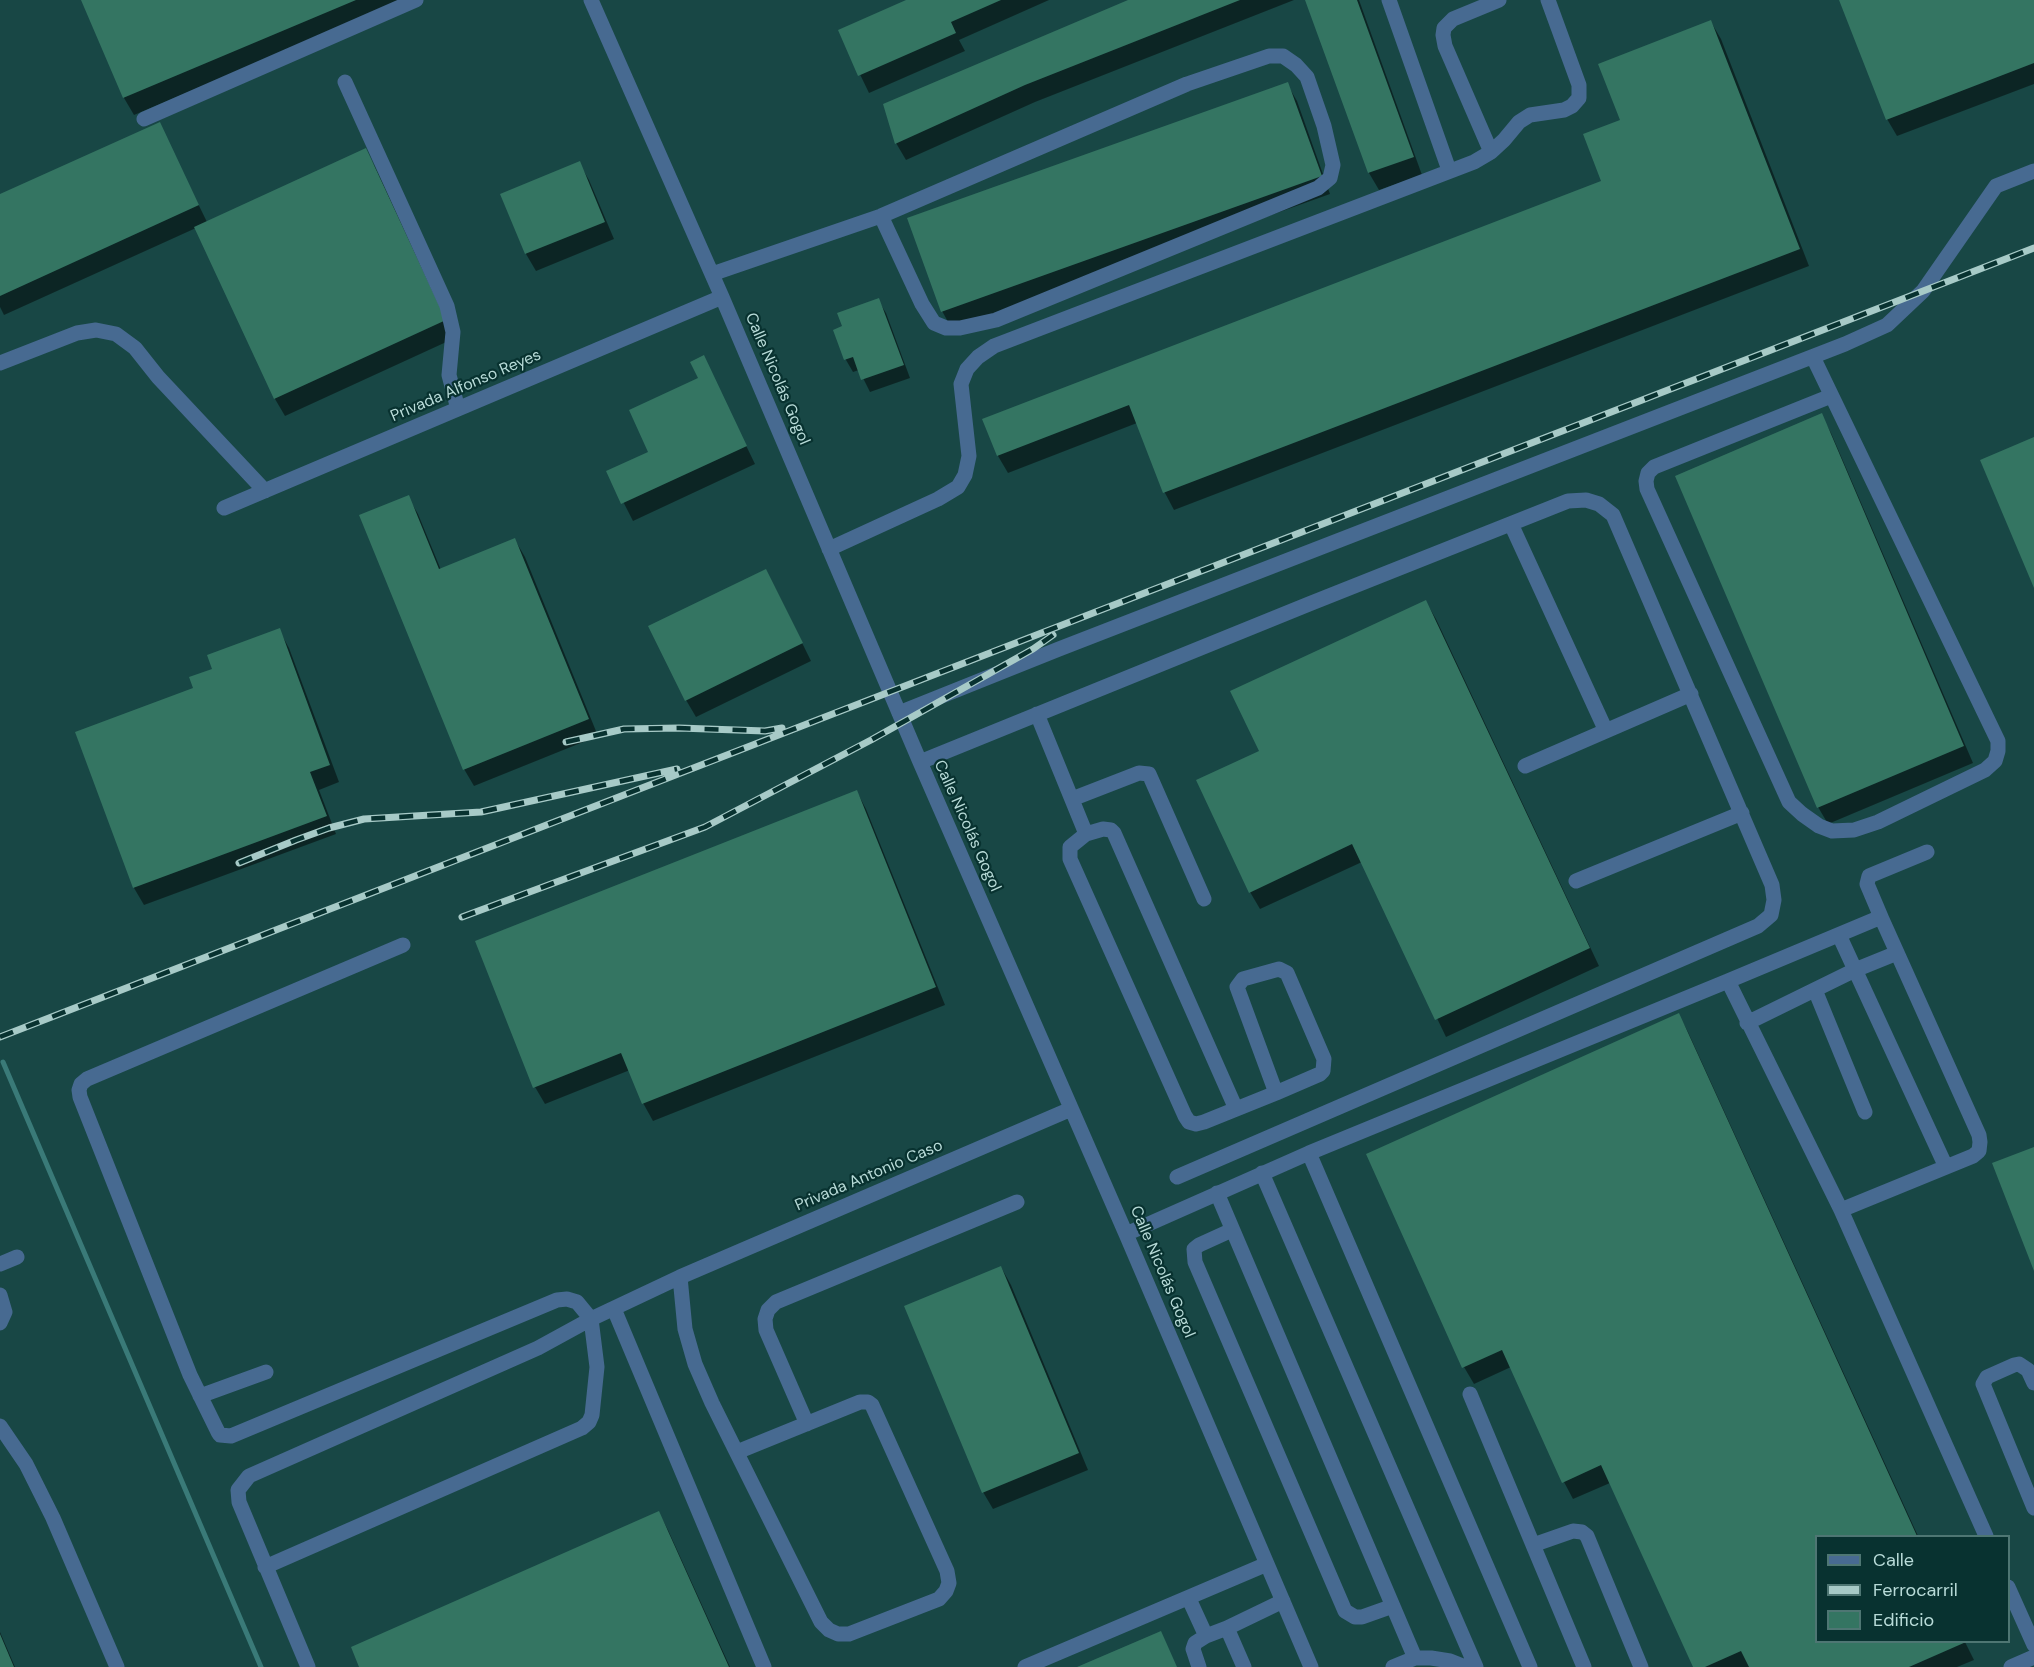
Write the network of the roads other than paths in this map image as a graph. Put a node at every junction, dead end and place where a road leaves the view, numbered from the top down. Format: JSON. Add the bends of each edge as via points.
{"nodes":[{"id":1,"x":416,"y":0,"type":"edge"},
{"id":2,"x":1389,"y":0,"type":"edge"},
{"id":3,"x":1499,"y":0,"type":"edge"},
{"id":4,"x":1548,"y":0,"type":"edge"},
{"id":5,"x":593,"y":1,"type":"edge"},
{"id":6,"x":345,"y":82,"type":"dead end"},
{"id":7,"x":144,"y":119,"type":"dead end"},
{"id":8,"x":1491,"y":152,"type":"junction"},
{"id":9,"x":1449,"y":170,"type":"junction"},
{"id":10,"x":2034,"y":171,"type":"edge"},
{"id":11,"x":881,"y":216,"type":"junction"},
{"id":12,"x":712,"y":274,"type":"junction"},
{"id":13,"x":722,"y":297,"type":"junction"},
{"id":14,"x":1813,"y":357,"type":"junction"},
{"id":15,"x":0,"y":363,"type":"edge"},
{"id":16,"x":1832,"y":396,"type":"junction"},
{"id":17,"x":458,"y":409,"type":"junction"},
{"id":18,"x":265,"y":491,"type":"junction"},
{"id":19,"x":224,"y":508,"type":"dead end"},
{"id":20,"x":1511,"y":524,"type":"junction"},
{"id":21,"x":829,"y":549,"type":"junction"},
{"id":22,"x":1691,"y":694,"type":"junction"},
{"id":23,"x":899,"y":713,"type":"junction"},
{"id":24,"x":1037,"y":714,"type":"junction"},
{"id":25,"x":1606,"y":731,"type":"junction"},
{"id":26,"x":920,"y":762,"type":"junction"},
{"id":27,"x":1525,"y":766,"type":"dead end"},
{"id":28,"x":1072,"y":799,"type":"junction"},
{"id":29,"x":1742,"y":813,"type":"junction"},
{"id":30,"x":1086,"y":834,"type":"junction"},
{"id":31,"x":1927,"y":852,"type":"dead end"},
{"id":32,"x":1576,"y":881,"type":"dead end"},
{"id":33,"x":1204,"y":898,"type":"dead end"},
{"id":34,"x":1881,"y":917,"type":"junction"},
{"id":35,"x":1839,"y":935,"type":"junction"},
{"id":36,"x":403,"y":945,"type":"dead end"},
{"id":37,"x":1897,"y":953,"type":"junction"},
{"id":38,"x":1855,"y":970,"type":"junction"},
{"id":39,"x":1728,"y":981,"type":"junction"},
{"id":40,"x":1815,"y":990,"type":"junction"},
{"id":41,"x":1747,"y":1023,"type":"junction"},
{"id":42,"x":1276,"y":1093,"type":"junction"},
{"id":43,"x":1071,"y":1109,"type":"junction"},
{"id":44,"x":1236,"y":1109,"type":"junction"},
{"id":45,"x":1865,"y":1112,"type":"dead end"},
{"id":46,"x":1310,"y":1153,"type":"junction"},
{"id":47,"x":1946,"y":1167,"type":"junction"},
{"id":48,"x":1262,"y":1173,"type":"junction"},
{"id":49,"x":1177,"y":1177,"type":"dead end"},
{"id":50,"x":1217,"y":1193,"type":"junction"},
{"id":51,"x":1017,"y":1202,"type":"dead end"},
{"id":52,"x":1841,"y":1210,"type":"junction"},
{"id":53,"x":1232,"y":1230,"type":"junction"},
{"id":54,"x":1126,"y":1234,"type":"junction"},
{"id":55,"x":17,"y":1257,"type":"dead end"},
{"id":56,"x":0,"y":1264,"type":"edge"},
{"id":57,"x":680,"y":1277,"type":"junction"},
{"id":58,"x":0,"y":1295,"type":"edge"},
{"id":59,"x":614,"y":1309,"type":"junction"},
{"id":60,"x":591,"y":1319,"type":"junction"},
{"id":61,"x":0,"y":1323,"type":"edge"},
{"id":62,"x":266,"y":1372,"type":"dead end"},
{"id":63,"x":2034,"y":1383,"type":"edge"},
{"id":64,"x":1470,"y":1394,"type":"dead end"},
{"id":65,"x":200,"y":1396,"type":"junction"},
{"id":66,"x":807,"y":1424,"type":"junction"},
{"id":67,"x":0,"y":1426,"type":"edge"},
{"id":68,"x":737,"y":1452,"type":"junction"},
{"id":69,"x":2034,"y":1508,"type":"edge"},
{"id":70,"x":1986,"y":1535,"type":"edge"},
{"id":71,"x":1533,"y":1545,"type":"junction"},
{"id":72,"x":1267,"y":1564,"type":"junction"},
{"id":73,"x":265,"y":1567,"type":"junction"},
{"id":74,"x":2010,"y":1591,"type":"edge"},
{"id":75,"x":1189,"y":1599,"type":"junction"},
{"id":76,"x":1283,"y":1601,"type":"junction"},
{"id":77,"x":1393,"y":1605,"type":"junction"},
{"id":78,"x":1227,"y":1628,"type":"junction"},
{"id":79,"x":1206,"y":1636,"type":"junction"},
{"id":80,"x":2034,"y":1644,"type":"edge"},
{"id":81,"x":2034,"y":1657,"type":"edge"},
{"id":82,"x":1415,"y":1658,"type":"junction"},
{"id":83,"x":117,"y":1667,"type":"edge"},
{"id":84,"x":308,"y":1667,"type":"edge"},
{"id":85,"x":764,"y":1667,"type":"edge"},
{"id":86,"x":1025,"y":1667,"type":"edge"},
{"id":87,"x":1199,"y":1667,"type":"edge"},
{"id":88,"x":1244,"y":1667,"type":"edge"},
{"id":89,"x":1311,"y":1667,"type":"edge"},
{"id":90,"x":1393,"y":1667,"type":"edge"},
{"id":91,"x":1465,"y":1667,"type":"edge"},
{"id":92,"x":1476,"y":1667,"type":"edge"},
{"id":93,"x":1530,"y":1667,"type":"edge"},
{"id":94,"x":1584,"y":1667,"type":"edge"},
{"id":95,"x":1641,"y":1667,"type":"edge"},
{"id":96,"x":2011,"y":1667,"type":"edge"}],
"edges":[{"from":1,"to":7,"type":"street"},
{"from":2,"to":9,"type":"street"},
{"from":3,"to":8,"type":"street","via":[[1453,19],[1443,35]]},
{"from":4,"to":8,"type":"street","via":[[1579,84],[1579,98],[1564,110],[1530,115]]},
{"from":5,"to":12,"type":"street","name":"Calle Nicolás Gogol"},
{"from":6,"to":17,"type":"street","via":[[447,306],[453,332],[449,375]]},
{"from":8,"to":9,"type":"street"},
{"from":9,"to":21,"type":"street","via":[[994,346],[967,369],[961,384],[969,456],[958,487]]},
{"from":10,"to":14,"type":"street","via":[[1996,186],[1923,291],[1887,325]]},
{"from":11,"to":11,"type":"street","via":[[1187,84],[1269,56],[1283,56],[1306,77],[1333,165],[1330,178],[1318,188],[996,320],[960,328],[934,323]]},
{"from":11,"to":12,"type":"street"},
{"from":12,"to":13,"type":"street","name":"Calle Nicolás Gogol"},
{"from":13,"to":17,"type":"street","name":"Privada Alfonso Reyes"},
{"from":13,"to":21,"type":"street","name":"Calle Nicolás Gogol"},
{"from":14,"to":16,"type":"street"},
{"from":14,"to":23,"type":"street"},
{"from":15,"to":18,"type":"street","via":[[77,333],[96,330],[116,334],[135,348]]},
{"from":16,"to":16,"type":"street","via":[[1998,741],[1995,760],[1985,770],[1878,822],[1854,830],[1832,831],[1819,826],[1789,802],[1646,481],[1654,467]]},
{"from":17,"to":18,"type":"street","name":"Privada Alfonso Reyes"},
{"from":18,"to":19,"type":"street","name":"Privada Alfonso Reyes"},
{"from":20,"to":22,"type":"street","via":[[1568,501],[1599,504],[1613,515]]},
{"from":20,"to":24,"type":"street"},
{"from":20,"to":25,"type":"street"},
{"from":21,"to":23,"type":"street","name":"Calle Nicolás Gogol"},
{"from":22,"to":25,"type":"street"},
{"from":22,"to":29,"type":"street"},
{"from":23,"to":26,"type":"street","name":"Calle Nicolás Gogol"},
{"from":24,"to":26,"type":"street"},
{"from":24,"to":28,"type":"street"},
{"from":25,"to":27,"type":"street"},
{"from":26,"to":43,"type":"street","name":"Calle Nicolás Gogol"},
{"from":28,"to":30,"type":"street"},
{"from":28,"to":33,"type":"street","via":[[1139,773],[1149,774]]},
{"from":29,"to":32,"type":"street"},
{"from":29,"to":49,"type":"street","via":[[1772,885],[1771,915],[1758,926]]},
{"from":30,"to":44,"type":"street","via":[[1103,829],[1114,833]]},
{"from":30,"to":44,"type":"street","via":[[1070,847],[1070,859],[1185,1116],[1196,1124]]},
{"from":31,"to":34,"type":"street","via":[[1869,876],[1867,884]]},
{"from":34,"to":35,"type":"street"},
{"from":34,"to":37,"type":"street"},
{"from":35,"to":38,"type":"street"},
{"from":35,"to":39,"type":"street"},
{"from":36,"to":65,"type":"street","via":[[81,1084],[80,1097]]},
{"from":37,"to":38,"type":"street"},
{"from":37,"to":47,"type":"street","via":[[1979,1135],[1979,1151]]},
{"from":38,"to":40,"type":"street"},
{"from":38,"to":47,"type":"street"},
{"from":39,"to":41,"type":"street"},
{"from":39,"to":46,"type":"street"},
{"from":40,"to":41,"type":"street"},
{"from":40,"to":45,"type":"street"},
{"from":41,"to":52,"type":"street"},
{"from":42,"to":42,"type":"street","via":[[1237,987],[1243,979],[1279,969],[1287,974],[1325,1065],[1320,1074]]},
{"from":42,"to":44,"type":"street"},
{"from":43,"to":54,"type":"street","name":"Calle Nicolás Gogol"},
{"from":43,"to":57,"type":"street","name":"Privada Antonio Caso"},
{"from":46,"to":48,"type":"street"},
{"from":46,"to":93,"type":"street"},
{"from":47,"to":52,"type":"street"},
{"from":48,"to":50,"type":"street"},
{"from":48,"to":92,"type":"street"},
{"from":50,"to":53,"type":"street"},
{"from":50,"to":54,"type":"street"},
{"from":51,"to":66,"type":"street","via":[[776,1302],[768,1310],[766,1330]]},
{"from":52,"to":70,"type":"street"},
{"from":53,"to":77,"type":"street"},
{"from":53,"to":77,"type":"street","via":[[1194,1249],[1199,1273],[1345,1611],[1362,1617]]},
{"from":54,"to":72,"type":"street","name":"Calle Nicolás Gogol"},
{"from":55,"to":56,"type":"street"},
{"from":57,"to":59,"type":"street","name":"Privada Antonio Caso"},
{"from":57,"to":68,"type":"street","via":[[685,1329],[695,1364]]},
{"from":58,"to":61,"type":"street","via":[[5,1312]]},
{"from":59,"to":60,"type":"street","name":"Privada Antonio Caso"},
{"from":59,"to":85,"type":"street"},
{"from":60,"to":65,"type":"street","via":[[577,1302],[558,1300],[231,1436],[220,1435]]},
{"from":60,"to":73,"type":"street","via":[[597,1367],[592,1415],[582,1428]]},
{"from":60,"to":73,"type":"street","name":"Privada Antonio Caso","via":[[538,1348],[249,1476],[238,1490],[239,1502]]},
{"from":62,"to":65,"type":"street"},
{"from":63,"to":69,"type":"street","via":[[2028,1370],[2019,1364],[1987,1377],[1983,1384]]},
{"from":64,"to":71,"type":"street"},
{"from":66,"to":68,"type":"street"},
{"from":66,"to":68,"type":"street","via":[[860,1402],[872,1405],[947,1571],[949,1584],[939,1599],[849,1634],[829,1630],[821,1622]]},
{"from":67,"to":83,"type":"street","via":[[26,1464],[53,1518]]},
{"from":71,"to":94,"type":"street"},
{"from":71,"to":95,"type":"street","via":[[1573,1531],[1587,1536]]},
{"from":72,"to":75,"type":"street"},
{"from":72,"to":76,"type":"street","name":"Calle Nicolás Gogol"},
{"from":73,"to":84,"type":"street","name":"Privada Antonio Caso"},
{"from":74,"to":80,"type":"street"},
{"from":75,"to":79,"type":"street"},
{"from":75,"to":86,"type":"street"},
{"from":76,"to":78,"type":"street"},
{"from":76,"to":89,"type":"street","name":"Calle Nicolás Gogol"},
{"from":77,"to":82,"type":"street"},
{"from":78,"to":79,"type":"street"},
{"from":78,"to":88,"type":"street"},
{"from":79,"to":87,"type":"street","via":[[1193,1649]]},
{"from":81,"to":96,"type":"street"},
{"from":82,"to":90,"type":"street"},
{"from":82,"to":91,"type":"street","via":[[1450,1660]]}]}
